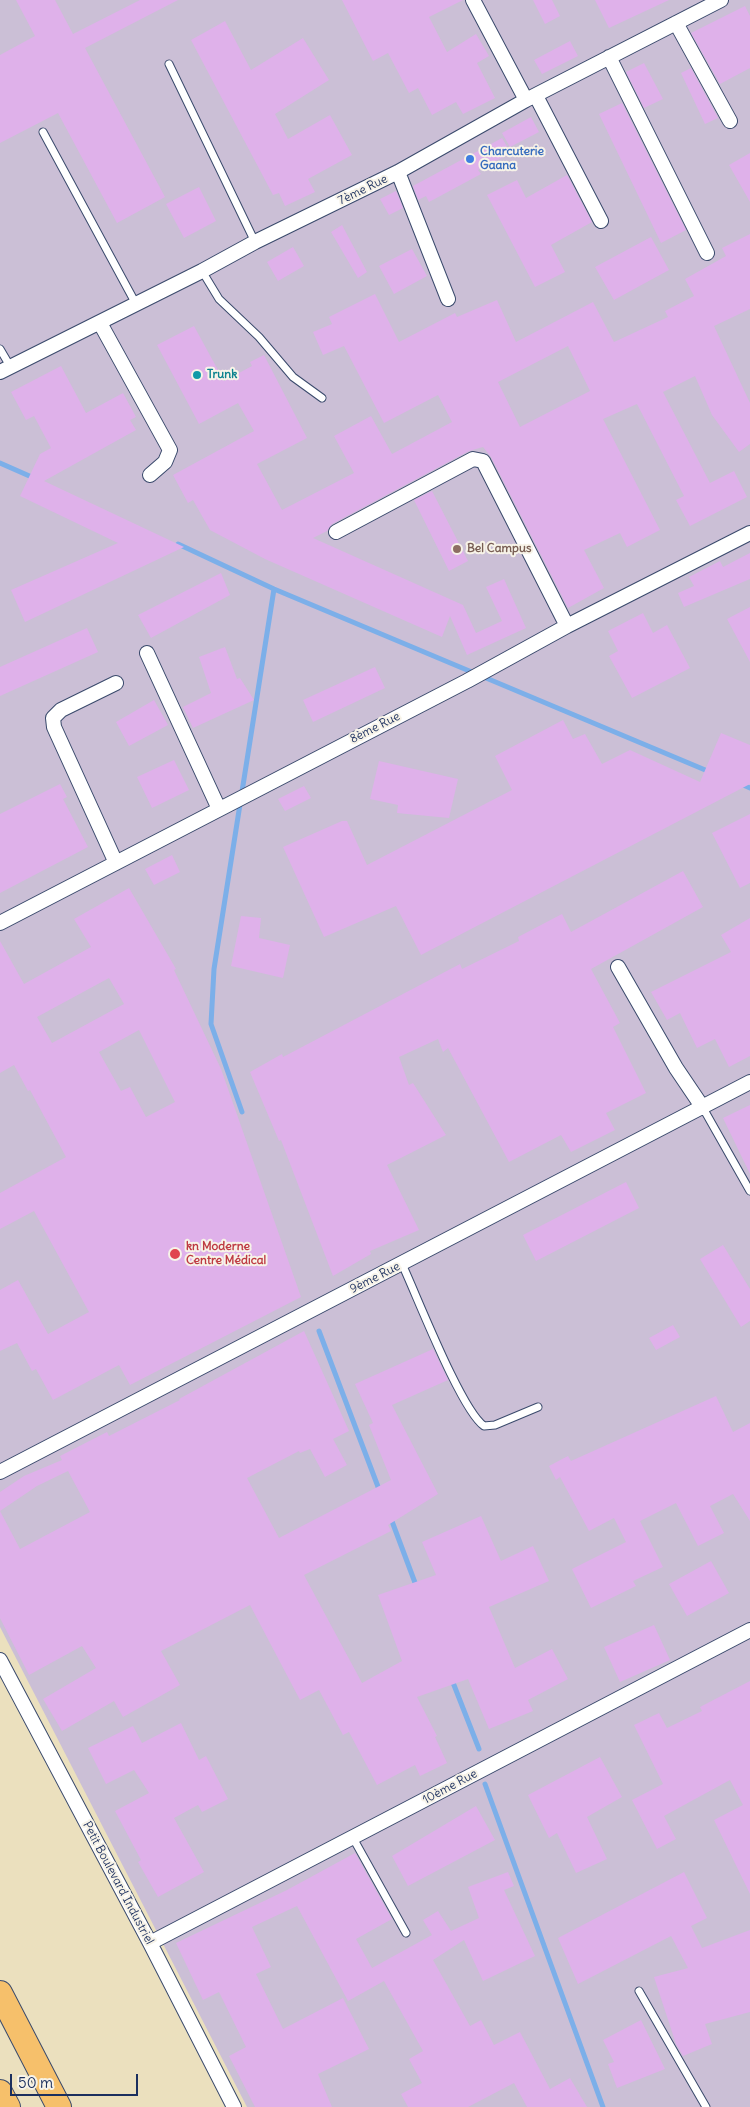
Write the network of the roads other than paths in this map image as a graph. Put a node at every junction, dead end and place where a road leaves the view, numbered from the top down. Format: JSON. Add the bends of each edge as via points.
{"nodes":[{"id":1,"x":474,"y":0,"type":"edge"},
{"id":2,"x":721,"y":0,"type":"edge"},
{"id":3,"x":676,"y":23,"type":"junction"},
{"id":4,"x":609,"y":57,"type":"junction"},
{"id":5,"x":169,"y":64,"type":"dead end"},
{"id":6,"x":531,"y":98,"type":"junction"},
{"id":7,"x":730,"y":121,"type":"dead end"},
{"id":8,"x":43,"y":132,"type":"dead end"},
{"id":9,"x":398,"y":172,"type":"junction"},
{"id":10,"x":601,"y":220,"type":"dead end"},
{"id":11,"x":255,"y":242,"type":"junction"},
{"id":12,"x":707,"y":253,"type":"dead end"},
{"id":13,"x":202,"y":271,"type":"junction"},
{"id":14,"x":448,"y":299,"type":"dead end"},
{"id":15,"x":136,"y":304,"type":"junction"},
{"id":16,"x":100,"y":322,"type":"junction"},
{"id":17,"x":0,"y":349,"type":"edge"},
{"id":18,"x":5,"y":369,"type":"edge"},
{"id":19,"x":322,"y":398,"type":"dead end"},
{"id":20,"x":150,"y":475,"type":"dead end"},
{"id":21,"x":336,"y":532,"type":"dead end"},
{"id":22,"x":750,"y":533,"type":"edge"},
{"id":23,"x":567,"y":626,"type":"junction"},
{"id":24,"x":147,"y":653,"type":"dead end"},
{"id":25,"x":116,"y":683,"type":"dead end"},
{"id":26,"x":219,"y":809,"type":"junction"},
{"id":27,"x":116,"y":863,"type":"junction"},
{"id":28,"x":0,"y":923,"type":"edge"},
{"id":29,"x":618,"y":967,"type":"dead end"},
{"id":30,"x":750,"y":1082,"type":"edge"},
{"id":31,"x":703,"y":1108,"type":"junction"},
{"id":32,"x":750,"y":1191,"type":"edge"},
{"id":33,"x":402,"y":1264,"type":"junction"},
{"id":34,"x":538,"y":1407,"type":"dead end"},
{"id":35,"x":0,"y":1472,"type":"edge"},
{"id":36,"x":750,"y":1630,"type":"edge"},
{"id":37,"x":0,"y":1660,"type":"edge"},
{"id":38,"x":353,"y":1838,"type":"junction"},
{"id":39,"x":406,"y":1933,"type":"dead end"},
{"id":40,"x":150,"y":1943,"type":"junction"},
{"id":41,"x":640,"y":1991,"type":"dead end"},
{"id":42,"x":0,"y":1993,"type":"edge"},
{"id":43,"x":0,"y":2092,"type":"edge"},
{"id":44,"x":8,"y":2107,"type":"edge"},
{"id":45,"x":59,"y":2107,"type":"edge"},
{"id":46,"x":234,"y":2107,"type":"edge"},
{"id":47,"x":706,"y":2107,"type":"edge"}],
"edges":[{"from":1,"to":6,"type":"street"},
{"from":2,"to":3,"type":"street","name":"7ème Rue"},
{"from":3,"to":4,"type":"street","name":"7ème Rue"},
{"from":3,"to":7,"type":"street"},
{"from":4,"to":6,"type":"street","name":"7ème Rue"},
{"from":4,"to":12,"type":"street"},
{"from":5,"to":11,"type":"lane"},
{"from":6,"to":9,"type":"street","name":"7ème Rue"},
{"from":6,"to":10,"type":"street"},
{"from":8,"to":15,"type":"lane"},
{"from":9,"to":11,"type":"street","name":"7ème Rue"},
{"from":9,"to":14,"type":"street"},
{"from":11,"to":13,"type":"street","name":"7ème Rue"},
{"from":13,"to":15,"type":"street","name":"7ème Rue"},
{"from":13,"to":19,"type":"lane","via":[[219,299],[293,377]]},
{"from":15,"to":16,"type":"street","name":"7ème Rue"},
{"from":16,"to":18,"type":"street","name":"7ème Rue"},
{"from":16,"to":20,"type":"street","via":[[170,450],[165,462]]},
{"from":17,"to":18,"type":"lane"},
{"from":21,"to":23,"type":"street","via":[[479,459],[483,461]]},
{"from":22,"to":23,"type":"street","name":"8ème Rue"},
{"from":23,"to":26,"type":"street","name":"8ème Rue"},
{"from":24,"to":26,"type":"street"},
{"from":25,"to":27,"type":"street","via":[[62,710],[53,718],[54,727]]},
{"from":26,"to":27,"type":"street","name":"8ème Rue"},
{"from":27,"to":28,"type":"street","name":"8ème Rue"},
{"from":29,"to":31,"type":"street"},
{"from":30,"to":31,"type":"street","name":"9ème Rue"},
{"from":31,"to":32,"type":"lane"},
{"from":31,"to":33,"type":"street","name":"9ème Rue"},
{"from":33,"to":34,"type":"lane","via":[[476,1421],[484,1426],[495,1425]]},
{"from":33,"to":35,"type":"street","name":"9ème Rue"},
{"from":36,"to":38,"type":"street","name":"10ème Rue"},
{"from":37,"to":40,"type":"street","name":"Petit Boulevard Industriel"},
{"from":38,"to":39,"type":"lane"},
{"from":38,"to":40,"type":"street","name":"10ème Rue"},
{"from":40,"to":46,"type":"street","name":"Petit Boulevard Industriel"},
{"from":41,"to":47,"type":"lane"},
{"from":42,"to":45,"type":"highway"},
{"from":43,"to":44,"type":"highway"}]}
